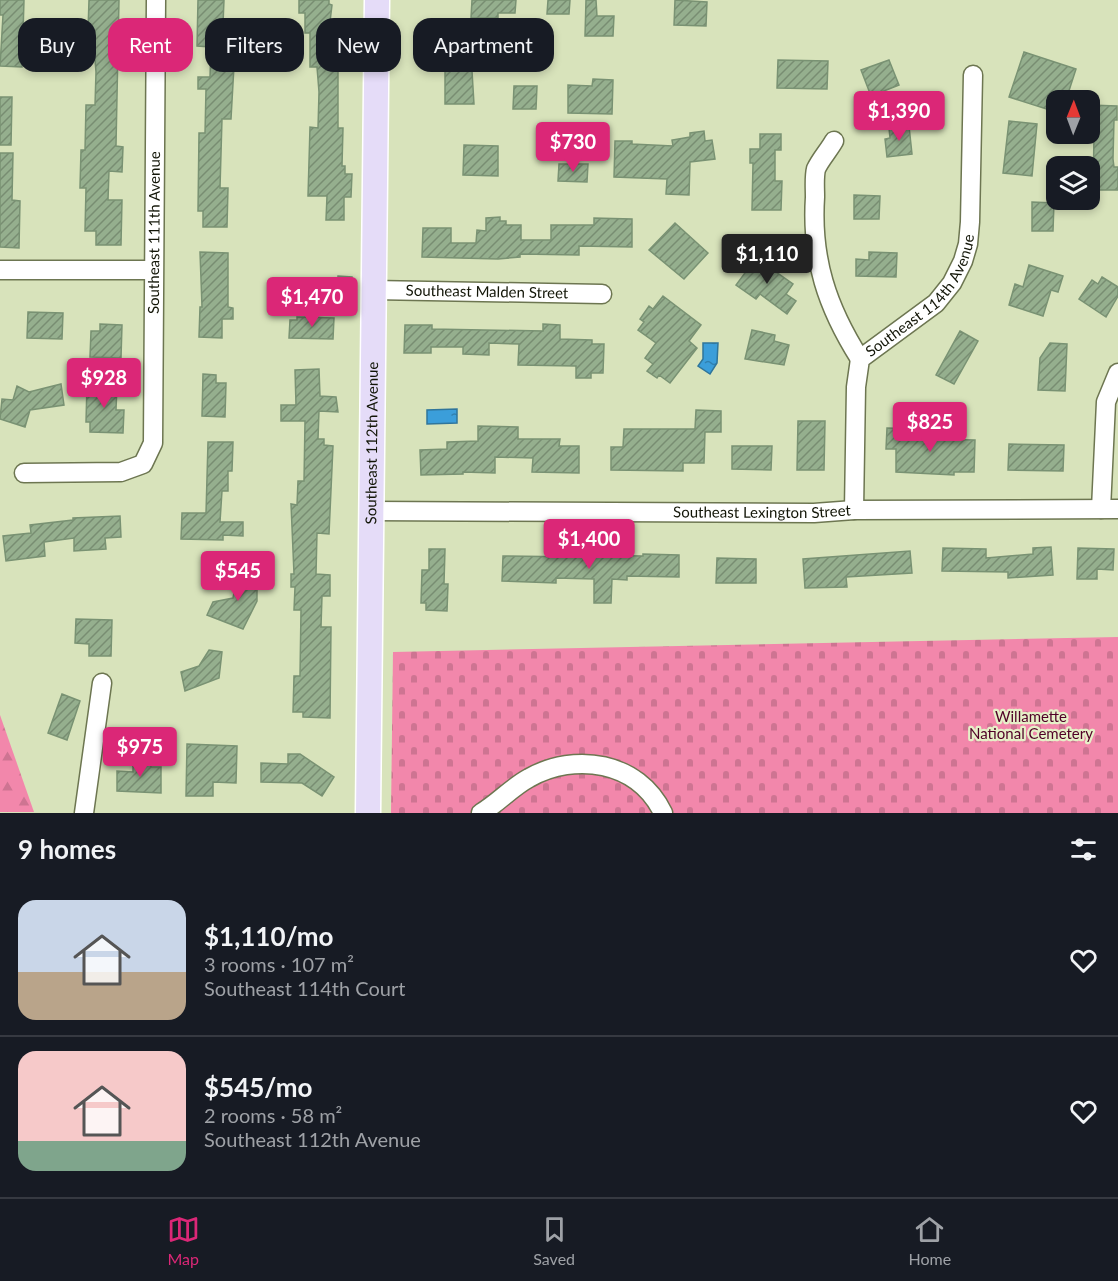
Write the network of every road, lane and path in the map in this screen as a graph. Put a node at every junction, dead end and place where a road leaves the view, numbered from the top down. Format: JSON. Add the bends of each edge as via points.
{"nodes":[{"id":1,"x":156,"y":0,"type":"edge"},
{"id":2,"x":377,"y":0,"type":"edge"},
{"id":3,"x":973,"y":75,"type":"dead end"},
{"id":4,"x":834,"y":141,"type":"dead end"},
{"id":5,"x":0,"y":270,"type":"edge"},
{"id":6,"x":152,"y":270,"type":"junction"},
{"id":7,"x":373,"y":290,"type":"junction"},
{"id":8,"x":602,"y":294,"type":"dead end"},
{"id":9,"x":860,"y":359,"type":"junction"},
{"id":10,"x":1118,"y":373,"type":"edge"},
{"id":11,"x":24,"y":473,"type":"dead end"},
{"id":12,"x":1109,"y":509,"type":"edge"},
{"id":13,"x":854,"y":510,"type":"junction"},
{"id":14,"x":370,"y":511,"type":"junction"},
{"id":15,"x":102,"y":683,"type":"dead end"},
{"id":16,"x":84,"y":813,"type":"edge"},
{"id":17,"x":368,"y":813,"type":"edge"},
{"id":18,"x":481,"y":813,"type":"edge"},
{"id":19,"x":663,"y":813,"type":"edge"}],
"edges":[{"from":1,"to":6,"type":"street","name":"Southeast 111th Avenue"},
{"from":2,"to":7,"type":"main road","name":"Southeast 112th Avenue"},
{"from":3,"to":9,"type":"street","name":"Southeast 114th Avenue","via":[[970,222],[963,261],[936,303]]},
{"from":4,"to":9,"type":"street","via":[[816,170],[815,245],[835,319]]},
{"from":5,"to":6,"type":"street"},
{"from":6,"to":11,"type":"street","name":"Southeast 111th Avenue","via":[[153,443],[143,464],[121,472]]},
{"from":7,"to":8,"type":"street","name":"Southeast Malden Street"},
{"from":7,"to":14,"type":"main road","name":"Southeast 112th Avenue"},
{"from":9,"to":13,"type":"street","name":"Southeast 114th Avenue"},
{"from":10,"to":12,"type":"street","via":[[1106,402]]},
{"from":12,"to":13,"type":"street","name":"Southeast Lexington Street"},
{"from":13,"to":14,"type":"street","name":"Southeast Lexington Street"},
{"from":14,"to":17,"type":"main road","name":"Southeast 112th Avenue"},
{"from":15,"to":16,"type":"street"},
{"from":18,"to":19,"type":"street","via":[[526,779],[552,766],[581,762],[613,768],[636,782]]}]}
